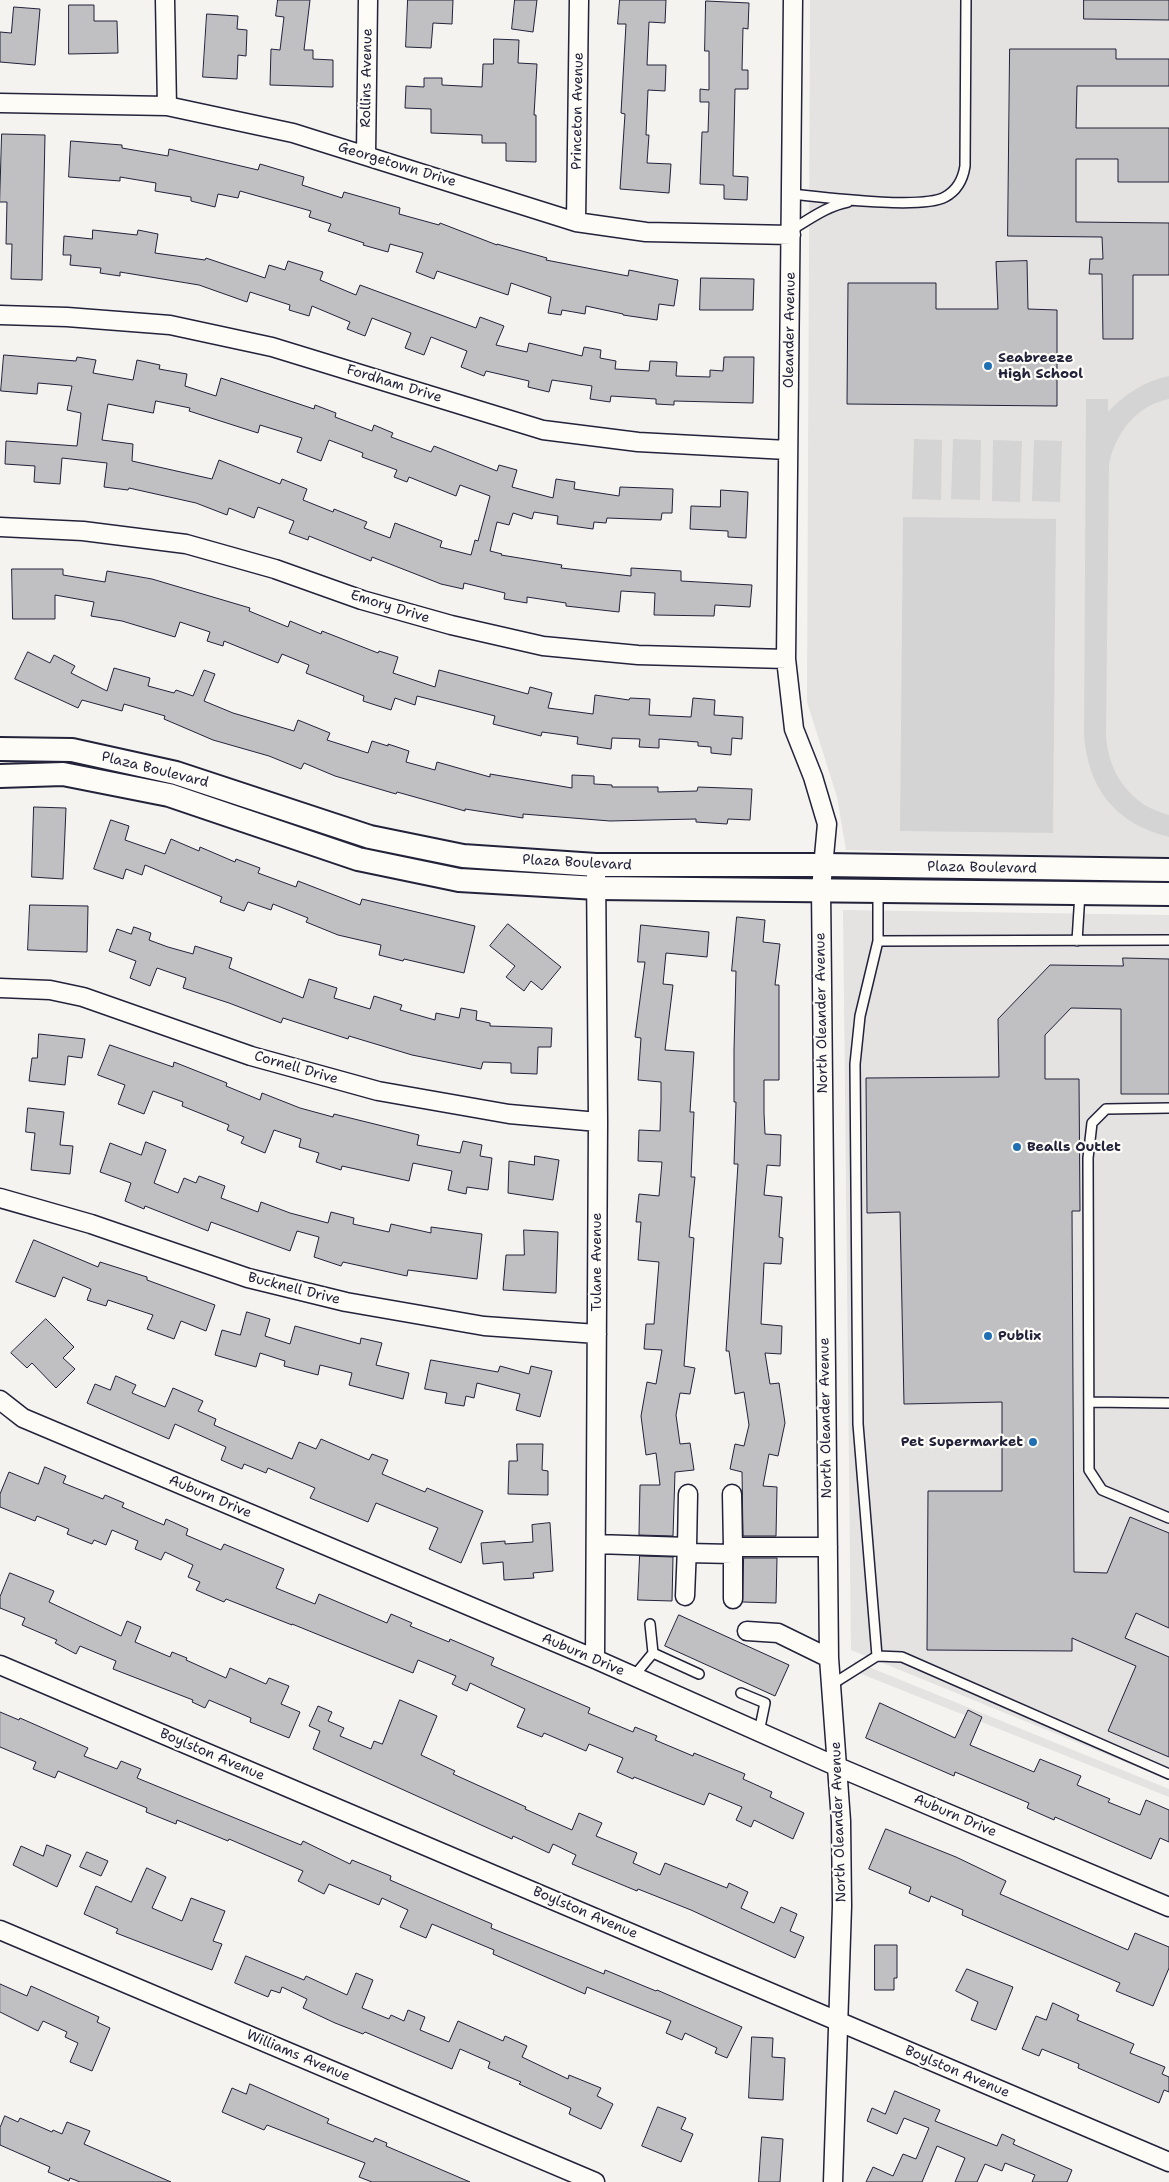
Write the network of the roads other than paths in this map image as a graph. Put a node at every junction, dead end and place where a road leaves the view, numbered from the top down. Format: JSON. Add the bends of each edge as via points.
{"nodes":[{"id":1,"x":165,"y":0,"type":"edge"},
{"id":2,"x":368,"y":0,"type":"edge"},
{"id":3,"x":579,"y":0,"type":"edge"},
{"id":4,"x":793,"y":0,"type":"edge"},
{"id":5,"x":966,"y":0,"type":"edge"},
{"id":6,"x":0,"y":103,"type":"edge"},
{"id":7,"x":166,"y":106,"type":"junction"},
{"id":8,"x":366,"y":155,"type":"junction"},
{"id":9,"x":792,"y":194,"type":"junction"},
{"id":10,"x":856,"y":200,"type":"junction"},
{"id":11,"x":576,"y":222,"type":"junction"},
{"id":12,"x":791,"y":233,"type":"junction"},
{"id":13,"x":0,"y":315,"type":"edge"},
{"id":14,"x":788,"y":450,"type":"junction"},
{"id":15,"x":0,"y":527,"type":"edge"},
{"id":16,"x":786,"y":659,"type":"junction"},
{"id":17,"x":0,"y":749,"type":"edge"},
{"id":18,"x":0,"y":776,"type":"edge"},
{"id":19,"x":596,"y":865,"type":"junction"},
{"id":20,"x":825,"y":865,"type":"junction"},
{"id":21,"x":1080,"y":869,"type":"junction"},
{"id":22,"x":1169,"y":870,"type":"edge"},
{"id":23,"x":597,"y":888,"type":"junction"},
{"id":24,"x":821,"y":890,"type":"junction"},
{"id":25,"x":878,"y":890,"type":"junction"},
{"id":26,"x":1080,"y":893,"type":"junction"},
{"id":27,"x":1169,"y":894,"type":"edge"},
{"id":28,"x":1169,"y":940,"type":"edge"},
{"id":29,"x":878,"y":941,"type":"junction"},
{"id":30,"x":1077,"y":941,"type":"junction"},
{"id":31,"x":0,"y":988,"type":"edge"},
{"id":32,"x":1169,"y":1108,"type":"edge"},
{"id":33,"x":598,"y":1122,"type":"junction"},
{"id":34,"x":0,"y":1198,"type":"edge"},
{"id":35,"x":597,"y":1334,"type":"junction"},
{"id":36,"x":0,"y":1400,"type":"edge"},
{"id":37,"x":1089,"y":1402,"type":"junction"},
{"id":38,"x":1169,"y":1403,"type":"edge"},
{"id":39,"x":688,"y":1494,"type":"dead end"},
{"id":40,"x":732,"y":1494,"type":"dead end"},
{"id":41,"x":1169,"y":1518,"type":"edge"},
{"id":42,"x":596,"y":1544,"type":"junction"},
{"id":43,"x":828,"y":1547,"type":"junction"},
{"id":44,"x":687,"y":1550,"type":"junction"},
{"id":45,"x":733,"y":1551,"type":"junction"},
{"id":46,"x":685,"y":1596,"type":"dead end"},
{"id":47,"x":733,"y":1599,"type":"dead end"},
{"id":48,"x":650,"y":1624,"type":"dead end"},
{"id":49,"x":748,"y":1630,"type":"dead end"},
{"id":50,"x":653,"y":1653,"type":"junction"},
{"id":51,"x":877,"y":1656,"type":"junction"},
{"id":52,"x":829,"y":1658,"type":"junction"},
{"id":53,"x":595,"y":1659,"type":"junction"},
{"id":54,"x":0,"y":1666,"type":"edge"},
{"id":55,"x":699,"y":1674,"type":"dead end"},
{"id":56,"x":634,"y":1676,"type":"junction"},
{"id":57,"x":830,"y":1685,"type":"junction"},
{"id":58,"x":741,"y":1693,"type":"dead end"},
{"id":59,"x":759,"y":1732,"type":"junction"},
{"id":60,"x":838,"y":1767,"type":"junction"},
{"id":61,"x":1169,"y":1774,"type":"edge"},
{"id":62,"x":1169,"y":1907,"type":"edge"},
{"id":63,"x":0,"y":1930,"type":"edge"},
{"id":64,"x":838,"y":2020,"type":"junction"},
{"id":65,"x":1169,"y":2162,"type":"edge"},
{"id":66,"x":595,"y":2182,"type":"edge"},
{"id":67,"x":833,"y":2182,"type":"edge"}],
"edges":[{"from":1,"to":7,"type":"street"},
{"from":2,"to":8,"type":"street","name":"Rollins Avenue"},
{"from":3,"to":11,"type":"street","name":"Princeton Avenue"},
{"from":4,"to":9,"type":"street","name":"Oleander Avenue"},
{"from":5,"to":10,"type":"lane","via":[[964,175],[957,187],[935,200]]},
{"from":6,"to":7,"type":"street","name":"Georgetown Drive"},
{"from":7,"to":8,"type":"street","name":"Georgetown Drive","via":[[293,133]]},
{"from":8,"to":11,"type":"street","name":"Georgetown Drive"},
{"from":9,"to":10,"type":"lane"},
{"from":9,"to":12,"type":"street","name":"Oleander Avenue"},
{"from":10,"to":12,"type":"lane","via":[[837,204]]},
{"from":11,"to":12,"type":"street","name":"Georgetown Drive","via":[[646,232]]},
{"from":12,"to":14,"type":"street","name":"Oleander Avenue"},
{"from":13,"to":14,"type":"street","name":"Fordham Drive","via":[[67,316],[170,325],[272,347],[543,430],[638,442]]},
{"from":14,"to":16,"type":"street","name":"Oleander Avenue"},
{"from":15,"to":16,"type":"street","name":"Emory Drive","via":[[83,530],[186,544],[442,623],[543,646],[638,655]]},
{"from":16,"to":20,"type":"street","name":"North Oleander Avenue","via":[[794,729],[827,824]]},
{"from":17,"to":19,"type":"street","name":"Plaza Boulevard","via":[[72,750],[176,773],[370,837],[463,856]]},
{"from":18,"to":23,"type":"street","name":"Plaza Boulevard","via":[[63,774],[169,795],[358,859],[459,880]]},
{"from":19,"to":20,"type":"street","name":"Plaza Boulevard"},
{"from":19,"to":23,"type":"street","name":"Tulane Avenue"},
{"from":20,"to":21,"type":"street","name":"Plaza Boulevard"},
{"from":20,"to":24,"type":"street","name":"North Oleander Avenue"},
{"from":21,"to":22,"type":"street","name":"Plaza Boulevard"},
{"from":21,"to":26,"type":"street"},
{"from":23,"to":24,"type":"street","name":"Plaza Boulevard"},
{"from":23,"to":33,"type":"street","name":"Tulane Avenue"},
{"from":24,"to":25,"type":"street","name":"Plaza Boulevard"},
{"from":24,"to":43,"type":"street","name":"North Oleander Avenue"},
{"from":25,"to":26,"type":"street","name":"Plaza Boulevard"},
{"from":25,"to":29,"type":"lane"},
{"from":26,"to":27,"type":"street","name":"Plaza Boulevard"},
{"from":26,"to":30,"type":"lane"},
{"from":28,"to":30,"type":"lane"},
{"from":29,"to":30,"type":"lane"},
{"from":29,"to":51,"type":"lane","via":[[860,1016],[854,1064],[858,1424]]},
{"from":31,"to":33,"type":"street","name":"Cornell Drive","via":[[50,990],[83,997],[251,1056],[378,1091],[509,1114]]},
{"from":32,"to":37,"type":"lane","via":[[1106,1108],[1092,1123],[1088,1158]]},
{"from":33,"to":35,"type":"street","name":"Tulane Avenue"},
{"from":34,"to":35,"type":"street","name":"Bucknell Drive","via":[[91,1224],[248,1278],[346,1302],[484,1326]]},
{"from":35,"to":42,"type":"street","name":"Tulane Avenue"},
{"from":36,"to":53,"type":"street","name":"Auburn Drive","via":[[23,1418]]},
{"from":37,"to":38,"type":"lane"},
{"from":37,"to":41,"type":"lane","via":[[1089,1470],[1102,1490]]},
{"from":39,"to":44,"type":"street"},
{"from":40,"to":45,"type":"street"},
{"from":42,"to":44,"type":"street"},
{"from":42,"to":53,"type":"street","name":"Tulane Avenue"},
{"from":43,"to":45,"type":"street"},
{"from":43,"to":52,"type":"street","name":"North Oleander Avenue"},
{"from":44,"to":45,"type":"street"},
{"from":44,"to":46,"type":"street"},
{"from":45,"to":47,"type":"street"},
{"from":48,"to":50,"type":"lane"},
{"from":49,"to":52,"type":"street","via":[[778,1632]]},
{"from":50,"to":55,"type":"lane"},
{"from":50,"to":56,"type":"lane"},
{"from":51,"to":57,"type":"lane"},
{"from":51,"to":61,"type":"lane","via":[[902,1657]]},
{"from":52,"to":57,"type":"street","name":"North Oleander Avenue"},
{"from":53,"to":56,"type":"street","name":"Auburn Drive"},
{"from":54,"to":64,"type":"street","name":"Boylston Avenue"},
{"from":56,"to":59,"type":"street","name":"Auburn Drive"},
{"from":57,"to":60,"type":"street","name":"North Oleander Avenue"},
{"from":58,"to":59,"type":"lane","via":[[765,1703]]},
{"from":59,"to":60,"type":"street","name":"Auburn Drive"},
{"from":60,"to":62,"type":"street","name":"Auburn Drive"},
{"from":60,"to":64,"type":"street","name":"North Oleander Avenue","via":[[842,1906]]},
{"from":63,"to":66,"type":"street","name":"Williams Avenue"},
{"from":64,"to":65,"type":"street","name":"Boylston Avenue"},
{"from":64,"to":67,"type":"street","name":"North Oleander Avenue"}]}
